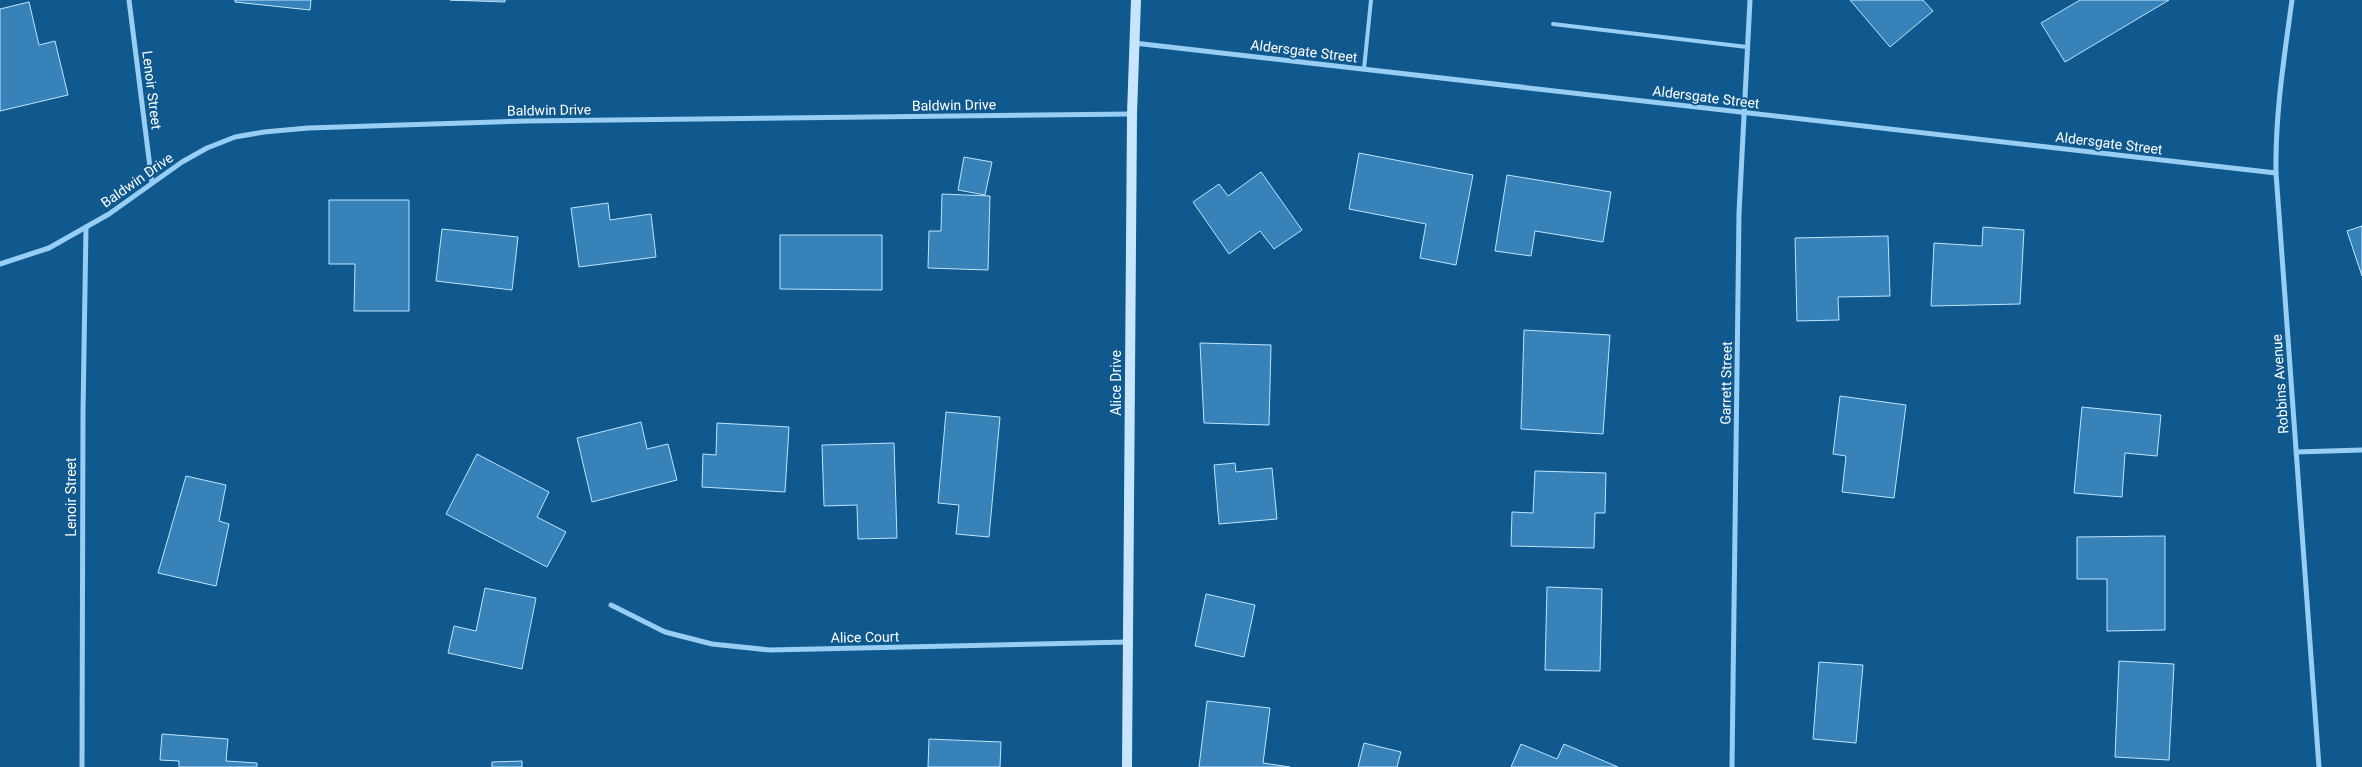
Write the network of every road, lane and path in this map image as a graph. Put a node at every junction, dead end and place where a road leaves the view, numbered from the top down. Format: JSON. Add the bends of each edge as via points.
{"nodes":[{"id":1,"x":129,"y":0,"type":"edge"},
{"id":2,"x":1136,"y":0,"type":"edge"},
{"id":3,"x":1371,"y":0,"type":"edge"},
{"id":4,"x":1750,"y":0,"type":"edge"},
{"id":5,"x":2292,"y":0,"type":"edge"},
{"id":6,"x":1553,"y":24,"type":"dead end"},
{"id":7,"x":1134,"y":43,"type":"junction"},
{"id":8,"x":1747,"y":46,"type":"junction"},
{"id":9,"x":1364,"y":69,"type":"junction"},
{"id":10,"x":1743,"y":112,"type":"junction"},
{"id":11,"x":1132,"y":114,"type":"junction"},
{"id":12,"x":2276,"y":173,"type":"junction"},
{"id":13,"x":152,"y":183,"type":"junction"},
{"id":14,"x":86,"y":227,"type":"junction"},
{"id":15,"x":0,"y":264,"type":"edge"},
{"id":16,"x":2362,"y":450,"type":"edge"},
{"id":17,"x":2296,"y":452,"type":"junction"},
{"id":18,"x":611,"y":605,"type":"dead end"},
{"id":19,"x":1128,"y":642,"type":"junction"},
{"id":20,"x":82,"y":767,"type":"edge"},
{"id":21,"x":1127,"y":767,"type":"edge"},
{"id":22,"x":1732,"y":767,"type":"edge"},
{"id":23,"x":2319,"y":767,"type":"edge"}],
"edges":[{"from":1,"to":13,"type":"street","name":"Lenoir Street"},
{"from":2,"to":7,"type":"main road","name":"Alice Drive"},
{"from":3,"to":9,"type":"lane"},
{"from":4,"to":8,"type":"street","name":"Garrett Street"},
{"from":5,"to":12,"type":"street","name":"Robbins Avenue","via":[[2279,93]]},
{"from":6,"to":8,"type":"lane"},
{"from":7,"to":9,"type":"street","name":"Aldersgate Street"},
{"from":7,"to":11,"type":"main road","name":"Alice Drive"},
{"from":8,"to":10,"type":"street","name":"Garrett Street"},
{"from":9,"to":10,"type":"street","name":"Aldersgate Street"},
{"from":10,"to":12,"type":"street","name":"Aldersgate Street"},
{"from":10,"to":22,"type":"street","name":"Garrett Street"},
{"from":11,"to":13,"type":"street","name":"Baldwin Drive","via":[[526,121],[308,128],[235,137],[207,148]]},
{"from":11,"to":19,"type":"main road","name":"Alice Drive"},
{"from":12,"to":17,"type":"street","name":"Robbins Avenue"},
{"from":13,"to":14,"type":"street","name":"Baldwin Drive"},
{"from":14,"to":15,"type":"street","name":"Baldwin Drive","via":[[50,248]]},
{"from":14,"to":20,"type":"street","name":"Lenoir Street"},
{"from":16,"to":17,"type":"street"},
{"from":17,"to":23,"type":"street","name":"Robbins Avenue"},
{"from":18,"to":19,"type":"street","name":"Alice Court","via":[[665,632],[712,644],[770,650]]},
{"from":19,"to":21,"type":"main road","name":"Alice Drive"}]}
